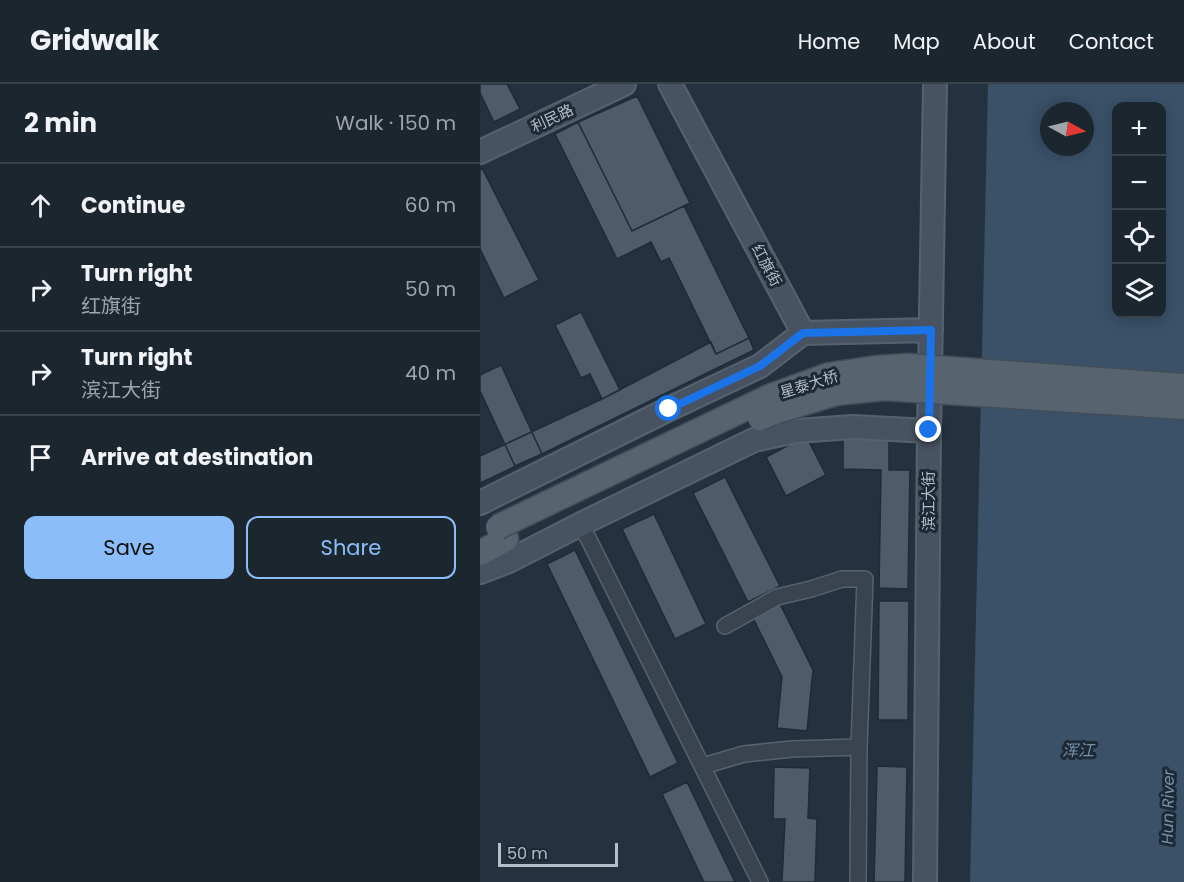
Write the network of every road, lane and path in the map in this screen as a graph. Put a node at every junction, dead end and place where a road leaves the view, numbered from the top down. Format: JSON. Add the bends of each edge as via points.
{"nodes":[{"id":1,"x":624,"y":84,"type":"edge"},
{"id":2,"x":670,"y":84,"type":"edge"},
{"id":3,"x":935,"y":84,"type":"edge"},
{"id":4,"x":480,"y":152,"type":"edge"},
{"id":5,"x":931,"y":330,"type":"junction"},
{"id":6,"x":803,"y":333,"type":"junction"},
{"id":7,"x":1184,"y":386,"type":"edge"},
{"id":8,"x":1184,"y":407,"type":"edge"},
{"id":9,"x":929,"y":430,"type":"junction"},
{"id":10,"x":480,"y":503,"type":"edge"},
{"id":11,"x":581,"y":524,"type":"junction"},
{"id":12,"x":495,"y":534,"type":"edge"},
{"id":13,"x":480,"y":553,"type":"edge"},
{"id":14,"x":480,"y":572,"type":"edge"},
{"id":15,"x":725,"y":626,"type":"dead end"},
{"id":16,"x":859,"y":747,"type":"junction"},
{"id":17,"x":703,"y":766,"type":"junction"},
{"id":18,"x":760,"y":882,"type":"edge"},
{"id":19,"x":858,"y":882,"type":"edge"},
{"id":20,"x":925,"y":882,"type":"edge"}],
"edges":[{"from":1,"to":4,"type":"street","name":"利民路"},
{"from":2,"to":6,"type":"street","name":"红旗街"},
{"from":3,"to":5,"type":"street","name":"滨江大街"},
{"from":5,"to":6,"type":"street"},
{"from":5,"to":9,"type":"street","name":"滨江大街"},
{"from":6,"to":10,"type":"street","via":[[760,366]]},
{"from":7,"to":12,"type":"main road","name":"星泰大桥","bridge":true,"via":[[908,366],[829,375],[769,397]]},
{"from":8,"to":12,"type":"main road","name":"星泰大桥","bridge":true,"via":[[884,388],[836,393],[774,412]]},
{"from":9,"to":11,"type":"street","via":[[853,427],[796,431],[754,440]]},
{"from":9,"to":20,"type":"street","name":"滨江大街"},
{"from":11,"to":14,"type":"street"},
{"from":11,"to":17,"type":"street"},
{"from":12,"to":13,"type":"main road"},
{"from":15,"to":16,"type":"street","via":[[777,597],[842,579],[865,579]]},
{"from":16,"to":17,"type":"street","via":[[744,754]]},
{"from":16,"to":19,"type":"street"},
{"from":17,"to":18,"type":"street"}]}
